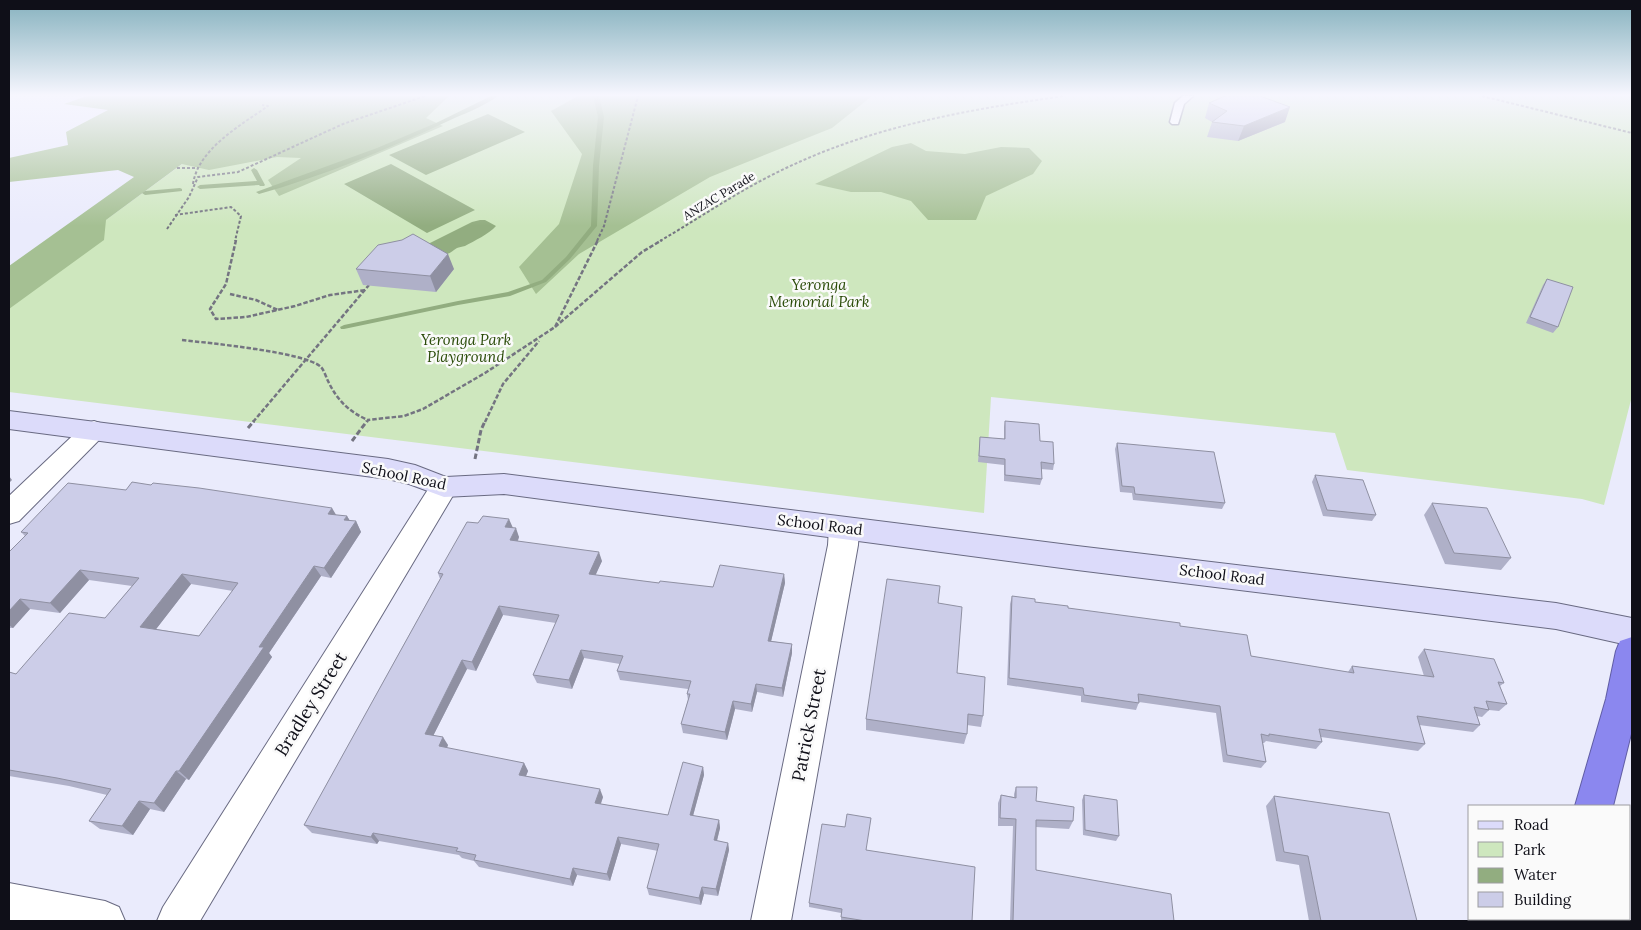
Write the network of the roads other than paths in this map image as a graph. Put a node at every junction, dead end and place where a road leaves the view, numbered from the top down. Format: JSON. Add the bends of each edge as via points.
{"nodes":[{"id":1,"x":9,"y":420,"type":"edge"},
{"id":2,"x":94,"y":430,"type":"junction"},
{"id":3,"x":444,"y":487,"type":"junction"},
{"id":4,"x":9,"y":513,"type":"edge"},
{"id":5,"x":844,"y":528,"type":"junction"},
{"id":6,"x":1632,"y":632,"type":"edge"},
{"id":7,"x":1632,"y":651,"type":"edge"},
{"id":8,"x":1594,"y":805,"type":"edge"},
{"id":9,"x":9,"y":903,"type":"edge"},
{"id":10,"x":105,"y":921,"type":"edge"},
{"id":11,"x":177,"y":921,"type":"edge"},
{"id":12,"x":771,"y":921,"type":"edge"}],
"edges":[{"from":1,"to":2,"type":"street","name":"School Road"},
{"from":2,"to":3,"type":"street","name":"School Road","via":[[388,469],[415,475]]},
{"from":2,"to":4,"type":"street"},
{"from":3,"to":5,"type":"street","name":"School Road","via":[[504,484]]},
{"from":3,"to":11,"type":"street","name":"Bradley Street"},
{"from":5,"to":6,"type":"street","name":"School Road","via":[[1582,620]]},
{"from":5,"to":12,"type":"street","name":"Patrick Street"},
{"from":7,"to":8,"type":"highway"},
{"from":9,"to":10,"type":"street"}]}
